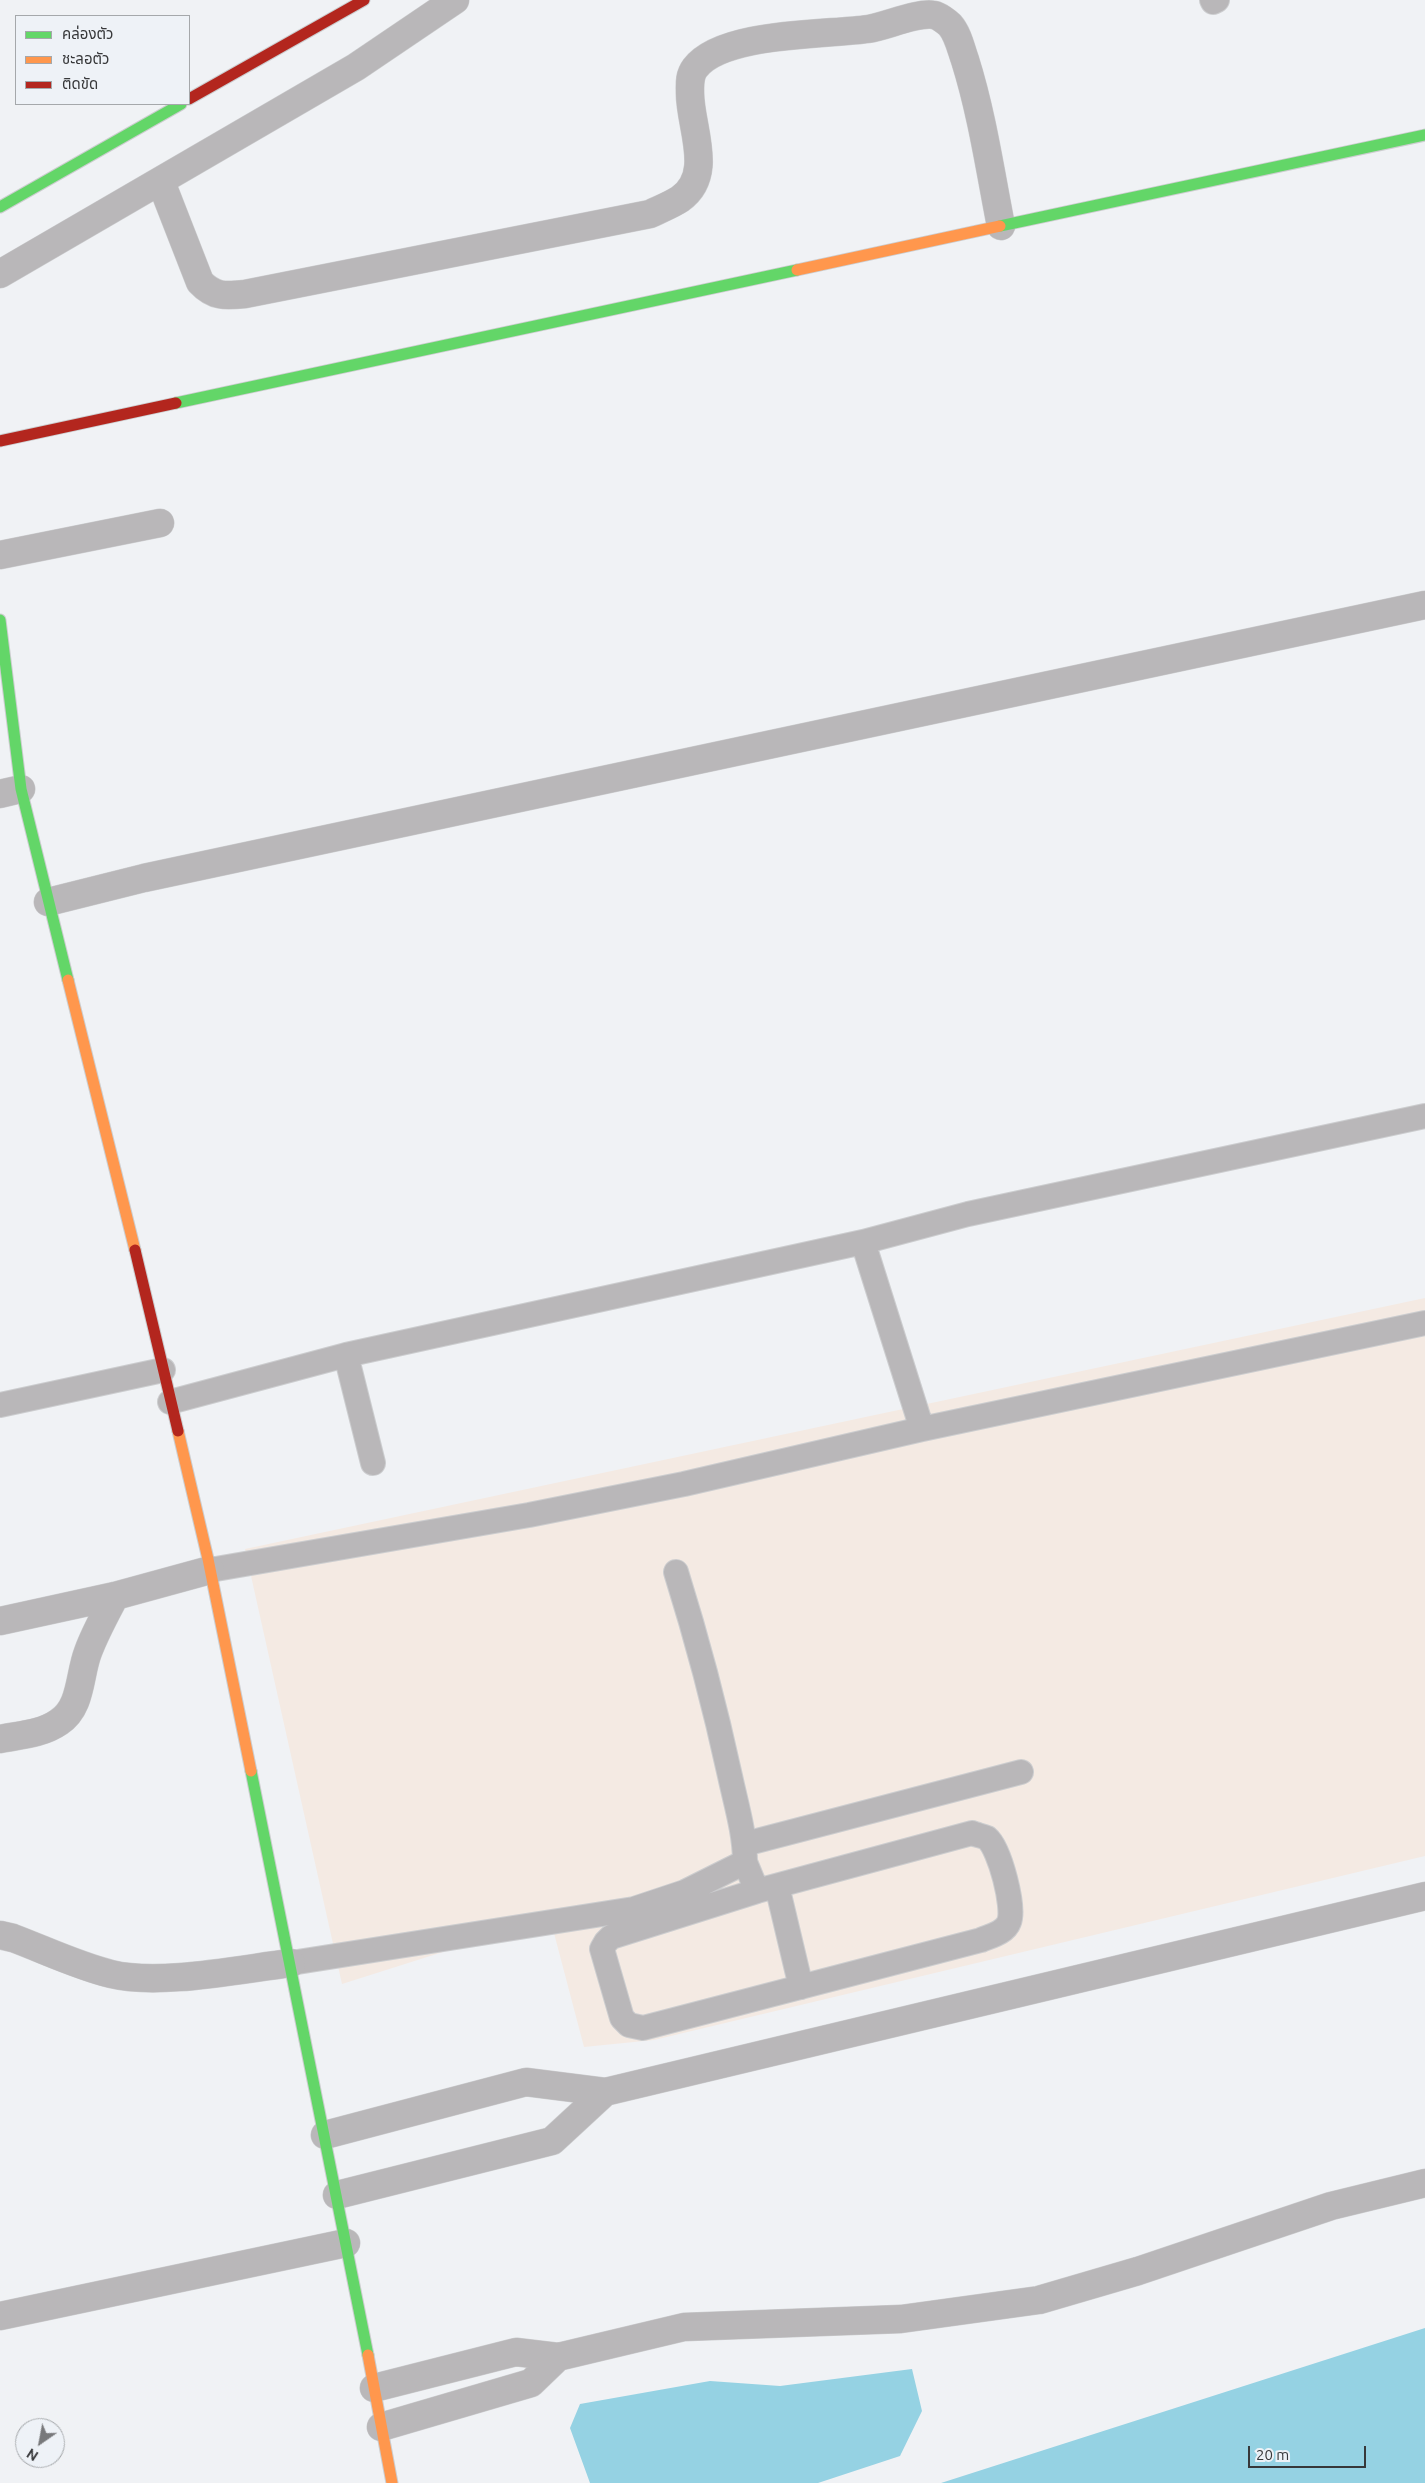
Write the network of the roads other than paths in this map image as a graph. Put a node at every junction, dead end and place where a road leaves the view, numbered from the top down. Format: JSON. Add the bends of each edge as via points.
{"nodes":[{"id":1,"x":364,"y":0,"type":"edge"},
{"id":2,"x":455,"y":0,"type":"edge"},
{"id":3,"x":1212,"y":0,"type":"edge"},
{"id":4,"x":1217,"y":0,"type":"edge"},
{"id":5,"x":190,"y":98,"type":"edge"},
{"id":6,"x":179,"y":105,"type":"edge"},
{"id":7,"x":1425,"y":135,"type":"edge"},
{"id":8,"x":161,"y":182,"type":"junction"},
{"id":9,"x":0,"y":206,"type":"edge"},
{"id":10,"x":1001,"y":226,"type":"junction"},
{"id":11,"x":0,"y":274,"type":"edge"},
{"id":12,"x":0,"y":441,"type":"edge"},
{"id":13,"x":160,"y":524,"type":"dead end"},
{"id":14,"x":0,"y":555,"type":"edge"},
{"id":15,"x":1425,"y":605,"type":"edge"},
{"id":16,"x":0,"y":620,"type":"edge"},
{"id":17,"x":10,"y":792,"type":"edge"},
{"id":18,"x":48,"y":902,"type":"junction"},
{"id":19,"x":1425,"y":1116,"type":"edge"},
{"id":20,"x":863,"y":1242,"type":"junction"},
{"id":21,"x":1425,"y":1323,"type":"edge"},
{"id":22,"x":346,"y":1355,"type":"junction"},
{"id":23,"x":163,"y":1370,"type":"junction"},
{"id":24,"x":170,"y":1402,"type":"junction"},
{"id":25,"x":0,"y":1405,"type":"edge"},
{"id":26,"x":922,"y":1429,"type":"junction"},
{"id":27,"x":373,"y":1463,"type":"dead end"},
{"id":28,"x":210,"y":1570,"type":"junction"},
{"id":29,"x":676,"y":1572,"type":"dead end"},
{"id":30,"x":115,"y":1596,"type":"junction"},
{"id":31,"x":0,"y":1621,"type":"edge"},
{"id":32,"x":0,"y":1739,"type":"edge"},
{"id":33,"x":1021,"y":1772,"type":"dead end"},
{"id":34,"x":745,"y":1853,"type":"junction"},
{"id":35,"x":767,"y":1888,"type":"junction"},
{"id":36,"x":1425,"y":1896,"type":"edge"},
{"id":37,"x":0,"y":1935,"type":"edge"},
{"id":38,"x":291,"y":1963,"type":"junction"},
{"id":39,"x":801,"y":1986,"type":"junction"},
{"id":40,"x":605,"y":2092,"type":"junction"},
{"id":41,"x":325,"y":2135,"type":"junction"},
{"id":42,"x":1425,"y":2183,"type":"edge"},
{"id":43,"x":337,"y":2195,"type":"junction"},
{"id":44,"x":346,"y":2243,"type":"junction"},
{"id":45,"x":0,"y":2316,"type":"edge"},
{"id":46,"x":558,"y":2356,"type":"junction"},
{"id":47,"x":374,"y":2388,"type":"junction"},
{"id":48,"x":381,"y":2427,"type":"junction"},
{"id":49,"x":392,"y":2483,"type":"edge"}],
"edges":[{"from":1,"to":5,"type":"street"},
{"from":2,"to":8,"type":"street","via":[[356,67]]},
{"from":3,"to":4,"type":"lane"},
{"from":6,"to":9,"type":"street"},
{"from":7,"to":10,"type":"street"},
{"from":8,"to":10,"type":"street","via":[[200,282],[218,296],[245,294],[650,214],[680,199],[695,185],[700,163],[690,103],[690,79],[695,68],[710,54],[769,39],[870,28],[936,15],[955,34],[974,89]]},
{"from":8,"to":11,"type":"street"},
{"from":10,"to":12,"type":"street"},
{"from":13,"to":14,"type":"street"},
{"from":15,"to":18,"type":"street","via":[[144,878]]},
{"from":16,"to":17,"type":"street"},
{"from":17,"to":18,"type":"street"},
{"from":18,"to":23,"type":"street"},
{"from":19,"to":20,"type":"lane","via":[[968,1214]]},
{"from":20,"to":22,"type":"lane"},
{"from":20,"to":26,"type":"lane"},
{"from":21,"to":26,"type":"lane"},
{"from":22,"to":24,"type":"lane"},
{"from":22,"to":27,"type":"lane"},
{"from":23,"to":24,"type":"street"},
{"from":23,"to":25,"type":"lane"},
{"from":24,"to":28,"type":"street"},
{"from":26,"to":28,"type":"lane","via":[[684,1484]]},
{"from":28,"to":30,"type":"street"},
{"from":28,"to":38,"type":"street"},
{"from":29,"to":34,"type":"lane","via":[[697,1640]]},
{"from":30,"to":31,"type":"street"},
{"from":30,"to":32,"type":"street","via":[[87,1653],[79,1693],[61,1721],[50,1728]]},
{"from":33,"to":34,"type":"lane"},
{"from":34,"to":35,"type":"lane"},
{"from":34,"to":38,"type":"lane","via":[[685,1892],[634,1908]]},
{"from":35,"to":39,"type":"lane"},
{"from":35,"to":39,"type":"lane","via":[[606,1942],[602,1949],[622,2018],[629,2025],[642,2028]]},
{"from":35,"to":39,"type":"lane","via":[[972,1833],[987,1838],[998,1855],[1012,1910],[1009,1924],[1000,1932],[981,1940]]},
{"from":36,"to":40,"type":"street"},
{"from":37,"to":38,"type":"street","via":[[111,1974],[134,1978],[193,1976]]},
{"from":38,"to":41,"type":"street"},
{"from":40,"to":41,"type":"street","via":[[526,2082]]},
{"from":40,"to":43,"type":"street","via":[[552,2141]]},
{"from":41,"to":43,"type":"street"},
{"from":42,"to":46,"type":"street","via":[[1331,2206],[1138,2271],[1039,2300],[901,2320],[684,2327]]},
{"from":43,"to":44,"type":"street"},
{"from":44,"to":45,"type":"street"},
{"from":44,"to":47,"type":"street"},
{"from":46,"to":47,"type":"street","via":[[516,2352]]},
{"from":46,"to":48,"type":"street","via":[[531,2383]]},
{"from":47,"to":48,"type":"street"},
{"from":48,"to":49,"type":"street"}]}
